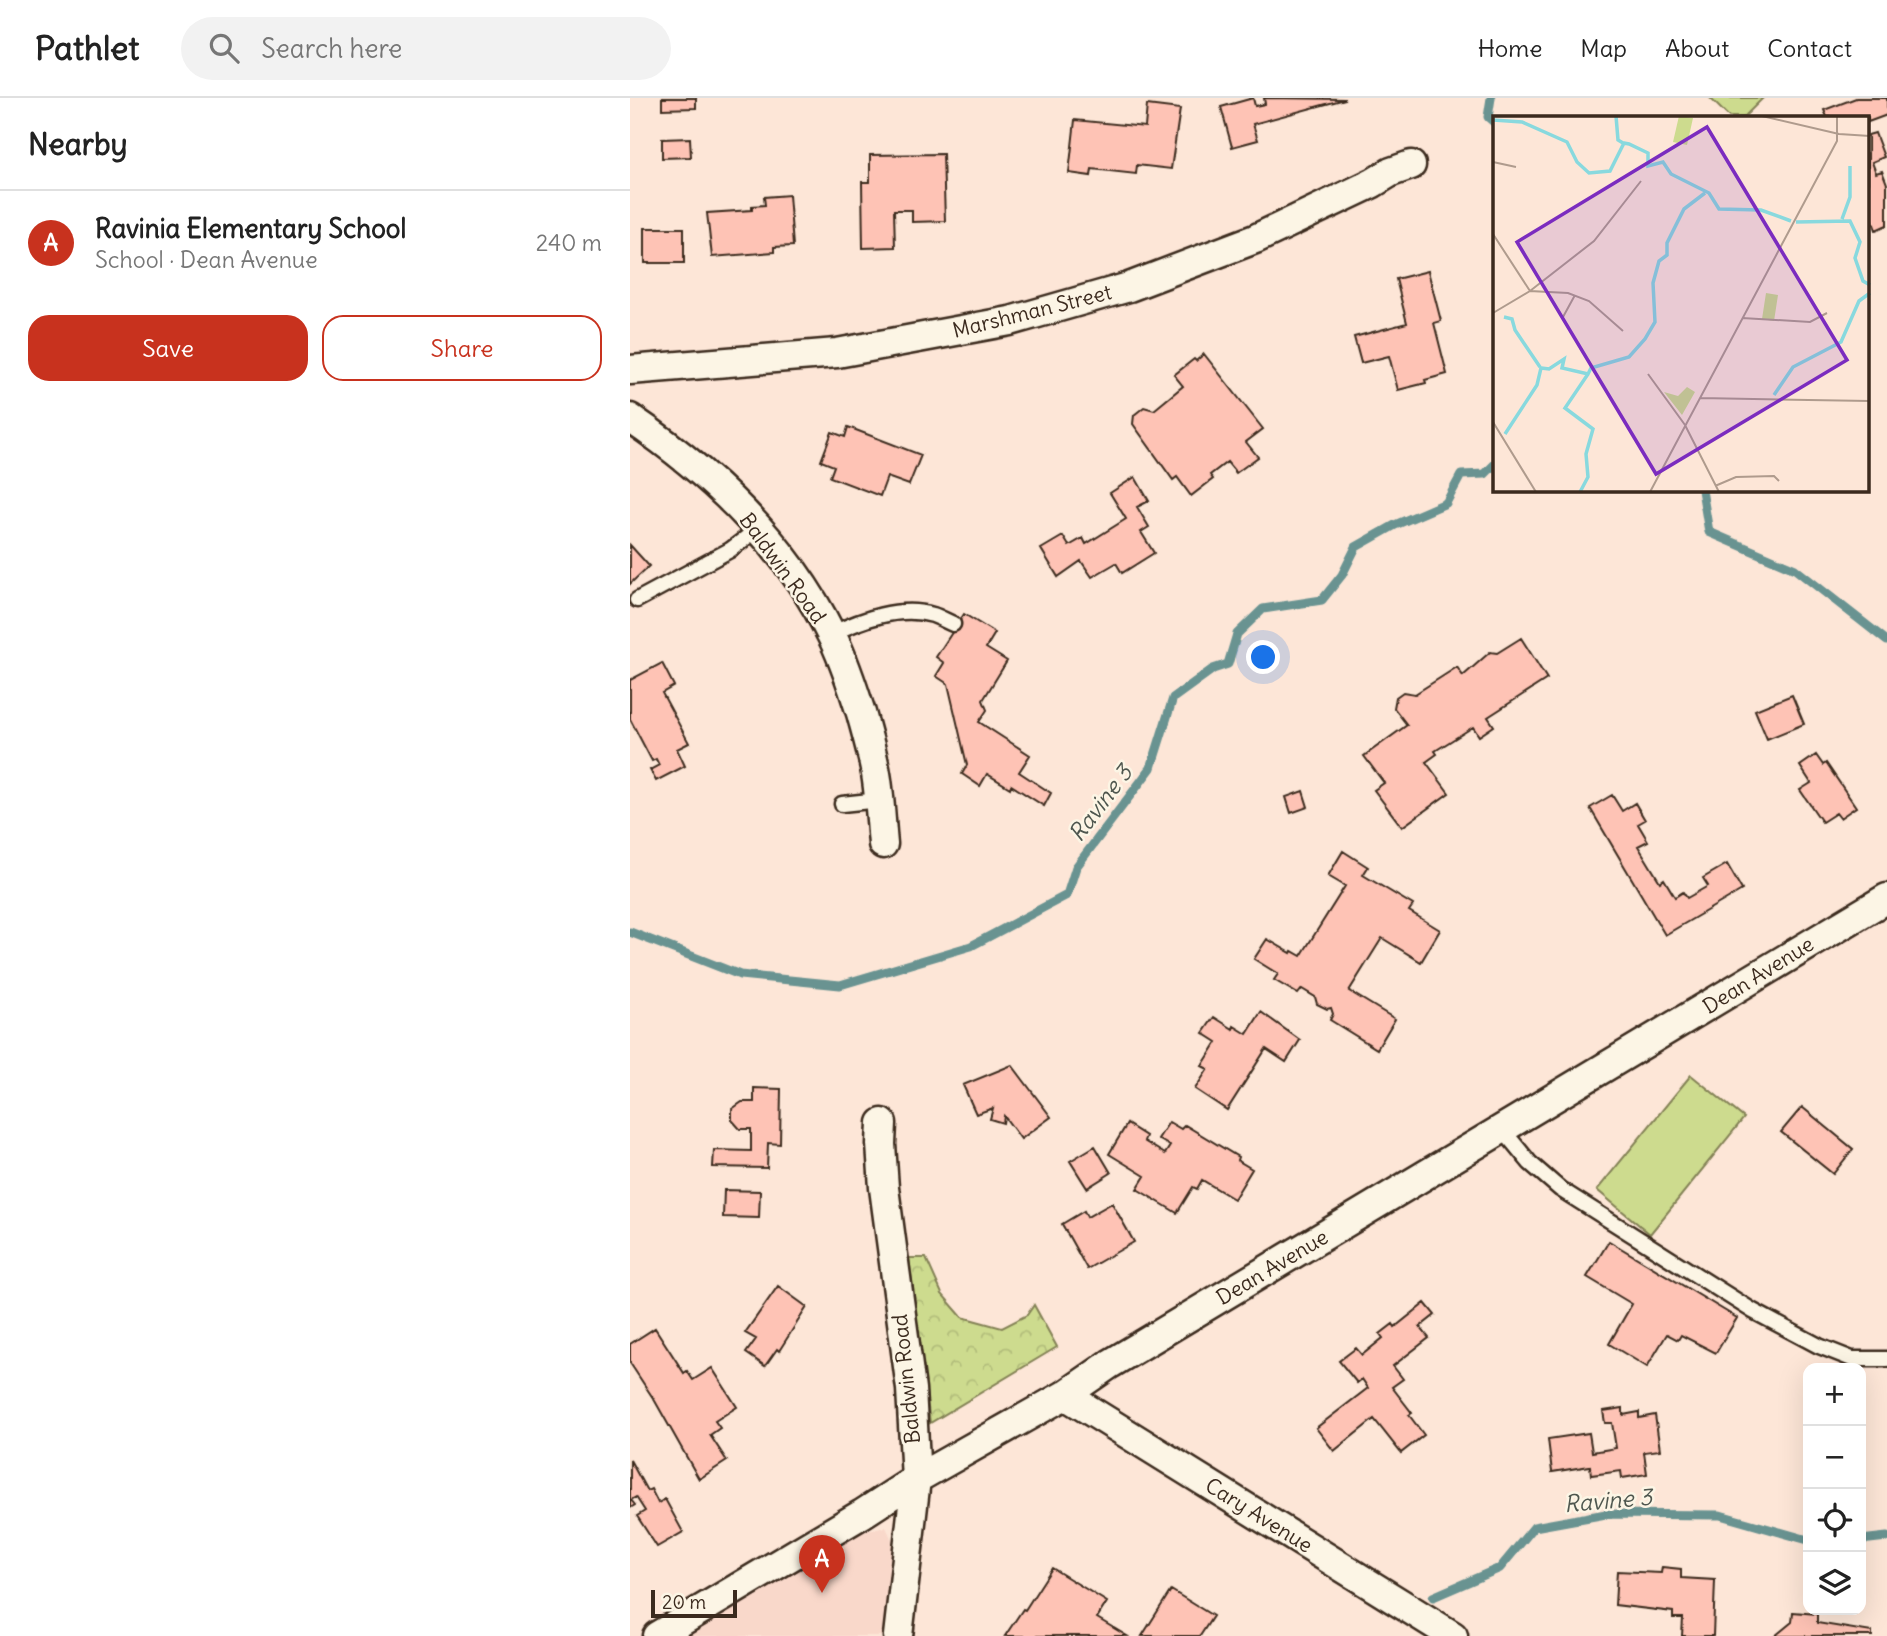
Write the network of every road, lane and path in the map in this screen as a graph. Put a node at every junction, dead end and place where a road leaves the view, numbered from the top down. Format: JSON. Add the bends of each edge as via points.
{"nodes":[{"id":1,"x":1410,"y":165,"type":"dead end"},
{"id":2,"x":630,"y":370,"type":"edge"},
{"id":3,"x":630,"y":418,"type":"edge"},
{"id":4,"x":759,"y":528,"type":"junction"},
{"id":5,"x":637,"y":600,"type":"dead end"},
{"id":6,"x":953,"y":624,"type":"dead end"},
{"id":7,"x":831,"y":634,"type":"junction"},
{"id":8,"x":879,"y":800,"type":"junction"},
{"id":9,"x":842,"y":804,"type":"dead end"},
{"id":10,"x":883,"y":844,"type":"dead end"},
{"id":11,"x":1887,"y":898,"type":"edge"},
{"id":12,"x":882,"y":1123,"type":"dead end"},
{"id":13,"x":1502,"y":1129,"type":"junction"},
{"id":14,"x":1887,"y":1359,"type":"edge"},
{"id":15,"x":1065,"y":1395,"type":"junction"},
{"id":16,"x":916,"y":1479,"type":"junction"},
{"id":17,"x":657,"y":1636,"type":"edge"},
{"id":18,"x":898,"y":1636,"type":"edge"},
{"id":19,"x":1454,"y":1636,"type":"edge"}],
"edges":[{"from":1,"to":2,"type":"street","name":"Marshman Street","via":[[1244,243],[1129,287],[1010,321],[837,353]]},
{"from":3,"to":4,"type":"street","name":"Baldwin Road","via":[[728,496]]},
{"from":4,"to":5,"type":"lane","via":[[730,550]]},
{"from":4,"to":7,"type":"street","name":"Baldwin Road","via":[[810,596]]},
{"from":6,"to":7,"type":"lane","via":[[932,614],[901,613],[862,620]]},
{"from":7,"to":8,"type":"street","name":"Baldwin Road","via":[[869,741]]},
{"from":8,"to":9,"type":"lane"},
{"from":8,"to":10,"type":"street","name":"Baldwin Road"},
{"from":11,"to":13,"type":"street","name":"Dean Avenue"},
{"from":12,"to":16,"type":"street","name":"Baldwin Road","via":[[884,1188],[911,1389]]},
{"from":13,"to":14,"type":"lane","via":[[1560,1189],[1753,1311],[1852,1359]]},
{"from":13,"to":15,"type":"street","name":"Dean Avenue"},
{"from":15,"to":16,"type":"street","name":"Dean Avenue"},
{"from":15,"to":19,"type":"street","name":"Cary Avenue"},
{"from":16,"to":17,"type":"street","name":"Dean Avenue"},
{"from":16,"to":18,"type":"street","name":"Baldwin Road"}]}
